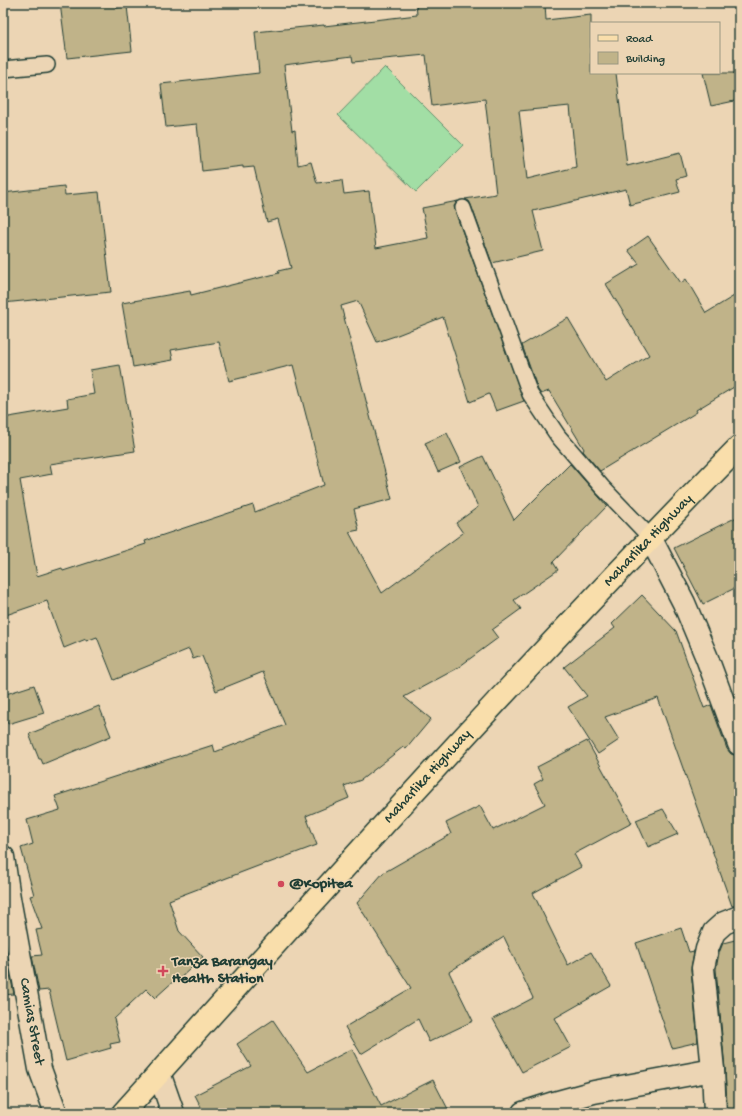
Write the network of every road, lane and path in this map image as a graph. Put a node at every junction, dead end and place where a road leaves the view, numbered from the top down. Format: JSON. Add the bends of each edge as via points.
{"nodes":[{"id":1,"x":47,"y":65,"type":"dead end"},
{"id":2,"x":3,"y":69,"type":"edge"},
{"id":3,"x":463,"y":208,"type":"dead end"},
{"id":4,"x":739,"y":447,"type":"edge"},
{"id":5,"x":650,"y":537,"type":"junction"},
{"id":6,"x":739,"y":744,"type":"edge"},
{"id":7,"x":3,"y":857,"type":"edge"},
{"id":8,"x":6,"y":898,"type":"edge"},
{"id":9,"x":739,"y":917,"type":"edge"},
{"id":10,"x":713,"y":1070,"type":"junction"},
{"id":11,"x":159,"y":1073,"type":"junction"},
{"id":12,"x":56,"y":1113,"type":"edge"},
{"id":13,"x":123,"y":1113,"type":"edge"},
{"id":14,"x":173,"y":1113,"type":"edge"},
{"id":15,"x":523,"y":1113,"type":"edge"},
{"id":16,"x":715,"y":1113,"type":"edge"}],
"edges":[{"from":1,"to":2,"type":"lane"},
{"from":3,"to":5,"type":"lane","via":[[530,394],[558,436]]},
{"from":4,"to":5,"type":"main road","name":"Maharlika Highway"},
{"from":5,"to":6,"type":"street","via":[[684,603]]},
{"from":5,"to":11,"type":"main road","name":"Maharlika Highway"},
{"from":7,"to":8,"type":"street","name":"Camias Street"},
{"from":8,"to":12,"type":"street","name":"Camias Street","via":[[40,1069]]},
{"from":9,"to":10,"type":"street","via":[[724,923],[714,932],[703,968]]},
{"from":10,"to":15,"type":"street","via":[[594,1092]]},
{"from":10,"to":16,"type":"street"},
{"from":11,"to":13,"type":"main road","name":"Maharlika Highway"},
{"from":11,"to":14,"type":"street"}]}
